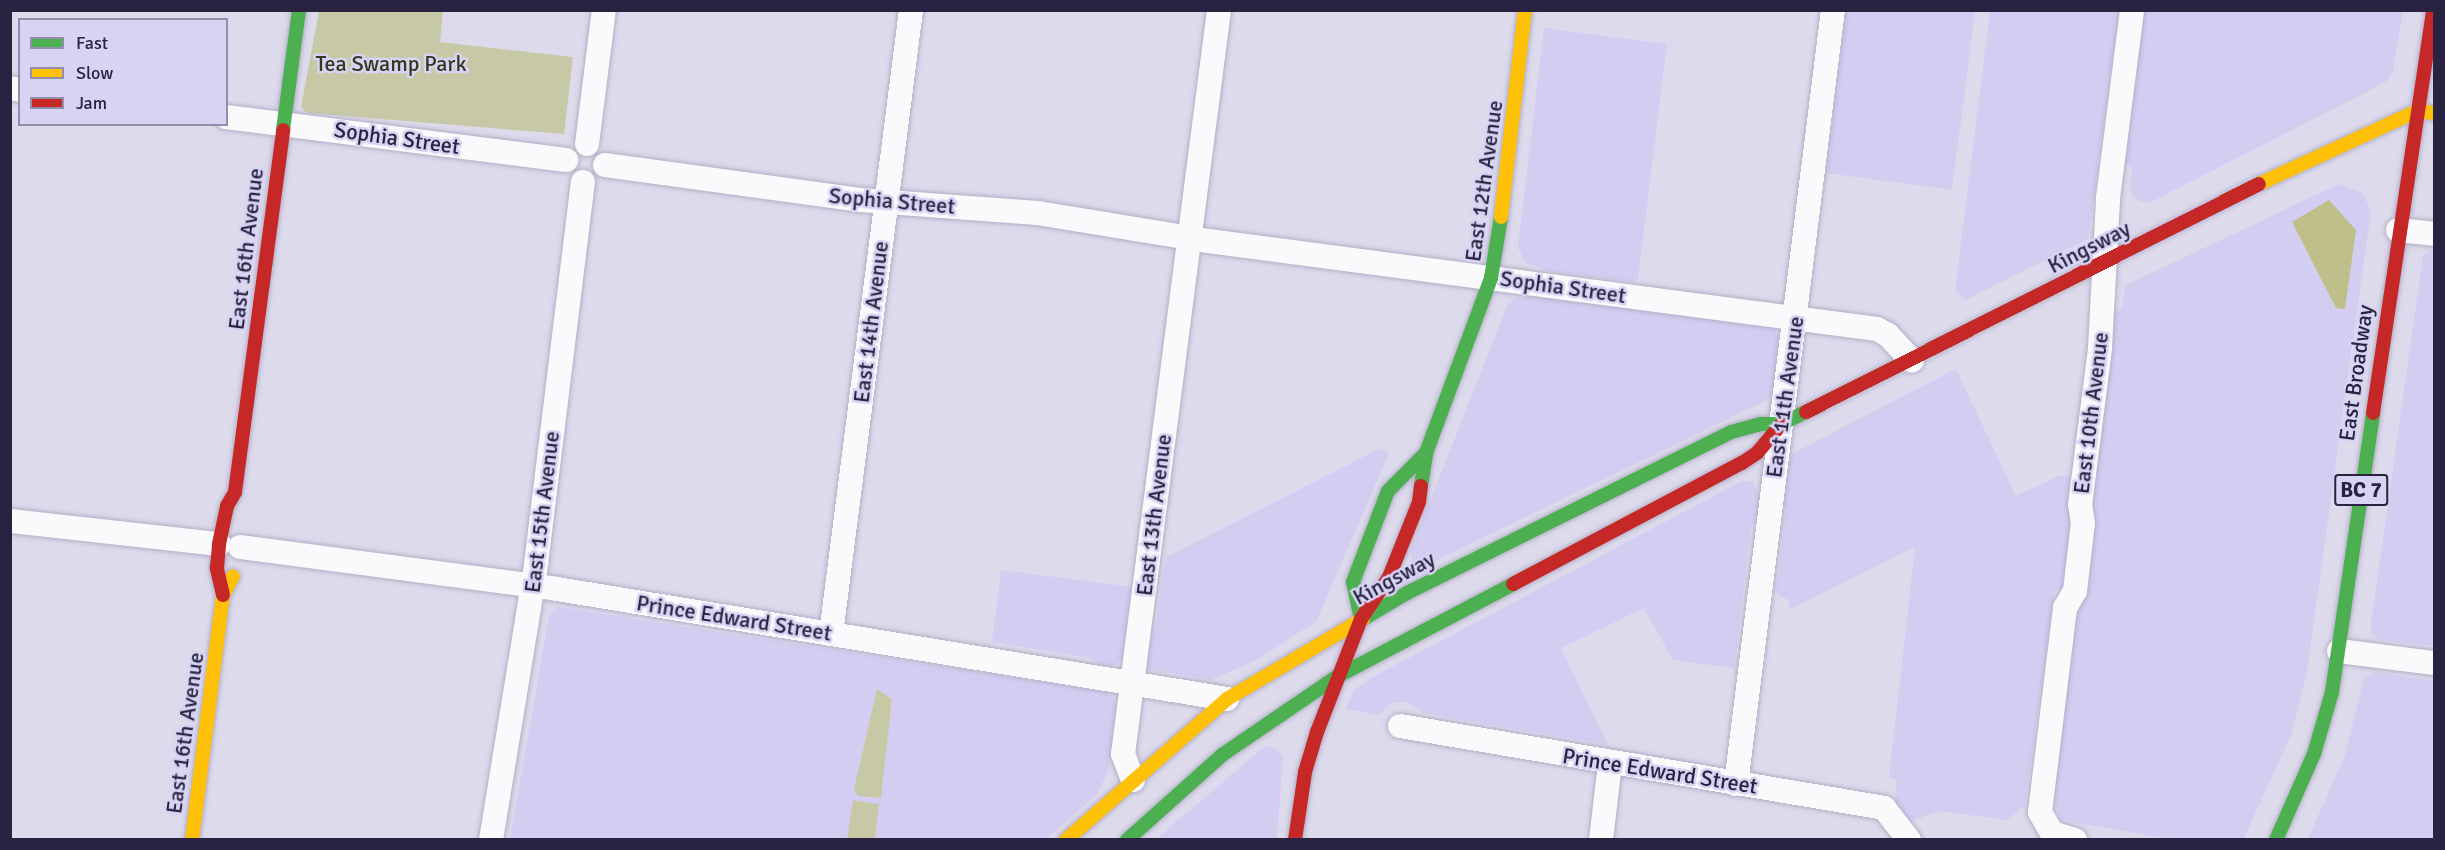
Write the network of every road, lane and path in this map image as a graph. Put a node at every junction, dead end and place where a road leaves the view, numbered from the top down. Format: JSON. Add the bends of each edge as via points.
{"nodes":[{"id":1,"x":299,"y":10,"type":"edge"},
{"id":2,"x":604,"y":10,"type":"edge"},
{"id":3,"x":911,"y":10,"type":"edge"},
{"id":4,"x":1219,"y":10,"type":"edge"},
{"id":5,"x":1525,"y":10,"type":"edge"},
{"id":6,"x":1833,"y":10,"type":"edge"},
{"id":7,"x":2132,"y":10,"type":"edge"},
{"id":8,"x":2433,"y":10,"type":"edge"},
{"id":9,"x":2434,"y":87,"type":"edge"},
{"id":10,"x":2417,"y":111,"type":"junction"},
{"id":11,"x":2434,"y":113,"type":"edge"},
{"id":12,"x":228,"y":117,"type":"edge"},
{"id":13,"x":284,"y":123,"type":"junction"},
{"id":14,"x":588,"y":144,"type":"junction"},
{"id":15,"x":566,"y":160,"type":"junction"},
{"id":16,"x":605,"y":165,"type":"junction"},
{"id":17,"x":583,"y":182,"type":"junction"},
{"id":18,"x":886,"y":202,"type":"junction"},
{"id":19,"x":2398,"y":230,"type":"junction"},
{"id":20,"x":2434,"y":234,"type":"edge"},
{"id":21,"x":1190,"y":238,"type":"junction"},
{"id":22,"x":2105,"y":263,"type":"junction"},
{"id":23,"x":1491,"y":278,"type":"junction"},
{"id":24,"x":1795,"y":316,"type":"junction"},
{"id":25,"x":1912,"y":361,"type":"junction"},
{"id":26,"x":1781,"y":424,"type":"junction"},
{"id":27,"x":1426,"y":453,"type":"junction"},
{"id":28,"x":236,"y":492,"type":"junction"},
{"id":29,"x":242,"y":514,"type":"dead end"},
{"id":30,"x":10,"y":521,"type":"edge"},
{"id":31,"x":233,"y":542,"type":"junction"},
{"id":32,"x":533,"y":586,"type":"junction"},
{"id":33,"x":223,"y":595,"type":"junction"},
{"id":34,"x":1361,"y":619,"type":"junction"},
{"id":35,"x":831,"y":634,"type":"junction"},
{"id":36,"x":2339,"y":651,"type":"junction"},
{"id":37,"x":2434,"y":663,"type":"edge"},
{"id":38,"x":1338,"y":676,"type":"junction"},
{"id":39,"x":1132,"y":685,"type":"junction"},
{"id":40,"x":1227,"y":699,"type":"junction"},
{"id":41,"x":1400,"y":726,"type":"dead end"},
{"id":42,"x":1610,"y":763,"type":"junction"},
{"id":43,"x":1133,"y":780,"type":"junction"},
{"id":44,"x":1736,"y":784,"type":"junction"},
{"id":45,"x":1909,"y":838,"type":"edge"},
{"id":46,"x":2069,"y":838,"type":"edge"},
{"id":47,"x":192,"y":840,"type":"edge"},
{"id":48,"x":491,"y":840,"type":"edge"},
{"id":49,"x":1066,"y":840,"type":"edge"},
{"id":50,"x":1127,"y":840,"type":"edge"},
{"id":51,"x":1295,"y":840,"type":"edge"},
{"id":52,"x":1601,"y":840,"type":"edge"},
{"id":53,"x":2276,"y":840,"type":"edge"}],
"edges":[{"from":1,"to":13,"type":"main road","name":"East 16th Avenue"},
{"from":2,"to":14,"type":"street"},
{"from":3,"to":18,"type":"street","name":"East 14th Avenue"},
{"from":4,"to":21,"type":"street","name":"East 13th Avenue"},
{"from":5,"to":23,"type":"main road","name":"East 12th Avenue","via":[[1507,185]]},
{"from":6,"to":24,"type":"street","name":"East 11th Avenue"},
{"from":7,"to":22,"type":"street","name":"East 10th Avenue","via":[[2108,198]]},
{"from":8,"to":10,"type":"main road","name":"East Broadway","number":"BC 7"},
{"from":9,"to":10,"type":"main road"},
{"from":10,"to":11,"type":"main road"},
{"from":10,"to":19,"type":"main road","name":"East Broadway","number":"BC 7"},
{"from":10,"to":22,"type":"main road","name":"Kingsway","via":[[2280,173]]},
{"from":12,"to":13,"type":"street","name":"Sophia Street"},
{"from":13,"to":15,"type":"street","name":"Sophia Street"},
{"from":13,"to":28,"type":"main road","name":"East 16th Avenue"},
{"from":14,"to":15,"type":"street","via":[[576,146]]},
{"from":14,"to":16,"type":"street","via":[[602,153]]},
{"from":15,"to":17,"type":"street","via":[[569,172]]},
{"from":16,"to":17,"type":"street","via":[[595,180]]},
{"from":16,"to":18,"type":"street","name":"Sophia Street"},
{"from":17,"to":32,"type":"street","name":"East 15th Avenue"},
{"from":18,"to":21,"type":"street","name":"Sophia Street","via":[[1038,213]]},
{"from":18,"to":35,"type":"street","name":"East 14th Avenue"},
{"from":19,"to":20,"type":"street"},
{"from":19,"to":36,"type":"main road","name":"East Broadway","number":"BC 7"},
{"from":21,"to":23,"type":"street","name":"Sophia Street"},
{"from":21,"to":39,"type":"street","name":"East 13th Avenue"},
{"from":22,"to":25,"type":"main road","name":"Kingsway"},
{"from":22,"to":46,"type":"street","name":"East 10th Avenue","via":[[2100,348],[2080,505],[2084,523],[2075,591],[2065,608],[2040,812],[2047,828]]},
{"from":23,"to":24,"type":"street","name":"Sophia Street"},
{"from":23,"to":27,"type":"main road","name":"East 12th Avenue"},
{"from":24,"to":25,"type":"street","name":"Sophia Street","via":[[1877,329]]},
{"from":24,"to":26,"type":"street","name":"East 11th Avenue"},
{"from":25,"to":26,"type":"main road","name":"Kingsway"},
{"from":26,"to":34,"type":"main road","name":"Kingsway","via":[[1760,424],[1731,432]]},
{"from":26,"to":38,"type":"main road","name":"Kingsway","via":[[1742,463]]},
{"from":26,"to":44,"type":"street","name":"East 11th Avenue"},
{"from":27,"to":34,"type":"main road","name":"East 12th Avenue","via":[[1419,502],[1389,577]]},
{"from":27,"to":34,"type":"main road","name":"East 12th Avenue","via":[[1388,491],[1353,582]]},
{"from":28,"to":29,"type":"main road","name":"East 16th Avenue"},
{"from":28,"to":31,"type":"main road","name":"East 16th Avenue","via":[[227,506]]},
{"from":30,"to":31,"type":"street","name":"Prince Edward Street"},
{"from":31,"to":32,"type":"street","name":"Prince Edward Street"},
{"from":31,"to":33,"type":"main road","name":"East 16th Avenue","via":[[236,570]]},
{"from":31,"to":33,"type":"main road","name":"East 16th Avenue","via":[[217,568]]},
{"from":32,"to":35,"type":"street","name":"Prince Edward Street"},
{"from":32,"to":48,"type":"street","name":"East 15th Avenue"},
{"from":33,"to":47,"type":"main road","name":"East 16th Avenue"},
{"from":34,"to":38,"type":"main road","name":"East 12th Avenue"},
{"from":34,"to":40,"type":"main road","name":"Kingsway"},
{"from":35,"to":39,"type":"street","name":"Prince Edward Street"},
{"from":36,"to":37,"type":"street"},
{"from":36,"to":53,"type":"main road","name":"East Broadway","number":"BC 7","via":[[2325,725]]},
{"from":38,"to":50,"type":"main road","name":"Kingsway","via":[[1222,754]]},
{"from":38,"to":51,"type":"main road","name":"East 12th Avenue","via":[[1305,772]]},
{"from":39,"to":40,"type":"street","name":"Prince Edward Street"},
{"from":39,"to":43,"type":"street","name":"East 13th Avenue","via":[[1123,754]]},
{"from":40,"to":43,"type":"main road","name":"Kingsway"},
{"from":41,"to":42,"type":"street","name":"Prince Edward Street"},
{"from":42,"to":44,"type":"street","name":"Prince Edward Street"},
{"from":42,"to":52,"type":"street"},
{"from":43,"to":49,"type":"main road","name":"Kingsway"},
{"from":44,"to":45,"type":"street","name":"Prince Edward Street","via":[[1884,808]]}]}
